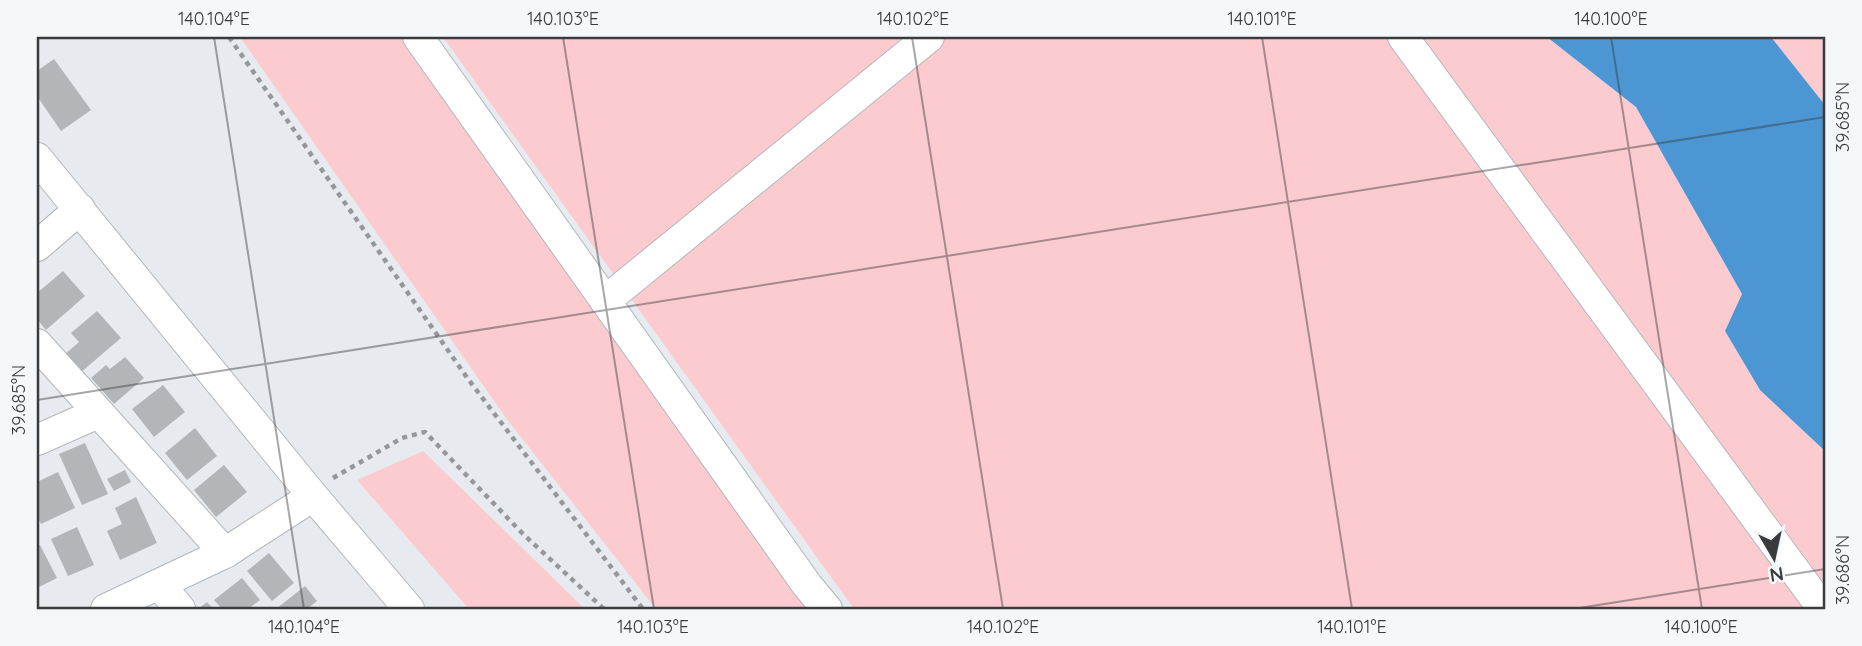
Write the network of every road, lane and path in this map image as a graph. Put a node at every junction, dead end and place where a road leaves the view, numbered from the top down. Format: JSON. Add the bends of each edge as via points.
{"nodes":[{"id":1,"x":229,"y":37,"type":"edge"},
{"id":2,"x":418,"y":37,"type":"edge"},
{"id":3,"x":929,"y":37,"type":"edge"},
{"id":4,"x":1403,"y":37,"type":"edge"},
{"id":5,"x":37,"y":159,"type":"edge"},
{"id":6,"x":79,"y":209,"type":"junction"},
{"id":7,"x":37,"y":246,"type":"edge"},
{"id":8,"x":605,"y":300,"type":"junction"},
{"id":9,"x":37,"y":344,"type":"edge"},
{"id":10,"x":99,"y":413,"type":"junction"},
{"id":11,"x":37,"y":440,"type":"edge"},
{"id":12,"x":313,"y":496,"type":"junction"},
{"id":13,"x":225,"y":553,"type":"junction"},
{"id":14,"x":159,"y":584,"type":"junction"},
{"id":15,"x":106,"y":609,"type":"edge"},
{"id":16,"x":180,"y":609,"type":"edge"},
{"id":17,"x":409,"y":609,"type":"edge"},
{"id":18,"x":604,"y":609,"type":"edge"},
{"id":19,"x":643,"y":609,"type":"edge"},
{"id":20,"x":827,"y":609,"type":"edge"},
{"id":21,"x":1823,"y":609,"type":"edge"}],
"edges":[{"from":1,"to":19,"type":"path","via":[[468,379]]},
{"from":2,"to":8,"type":"street"},
{"from":3,"to":8,"type":"street"},
{"from":4,"to":21,"type":"street"},
{"from":5,"to":6,"type":"street"},
{"from":6,"to":7,"type":"street"},
{"from":6,"to":12,"type":"street"},
{"from":8,"to":20,"type":"street"},
{"from":9,"to":10,"type":"street"},
{"from":10,"to":11,"type":"street"},
{"from":10,"to":13,"type":"street"},
{"from":12,"to":13,"type":"street"},
{"from":12,"to":17,"type":"street"},
{"from":12,"to":18,"type":"path","via":[[338,472],[402,438],[425,432],[523,534]]},
{"from":13,"to":14,"type":"street"},
{"from":14,"to":15,"type":"street"},
{"from":14,"to":16,"type":"street"}]}
